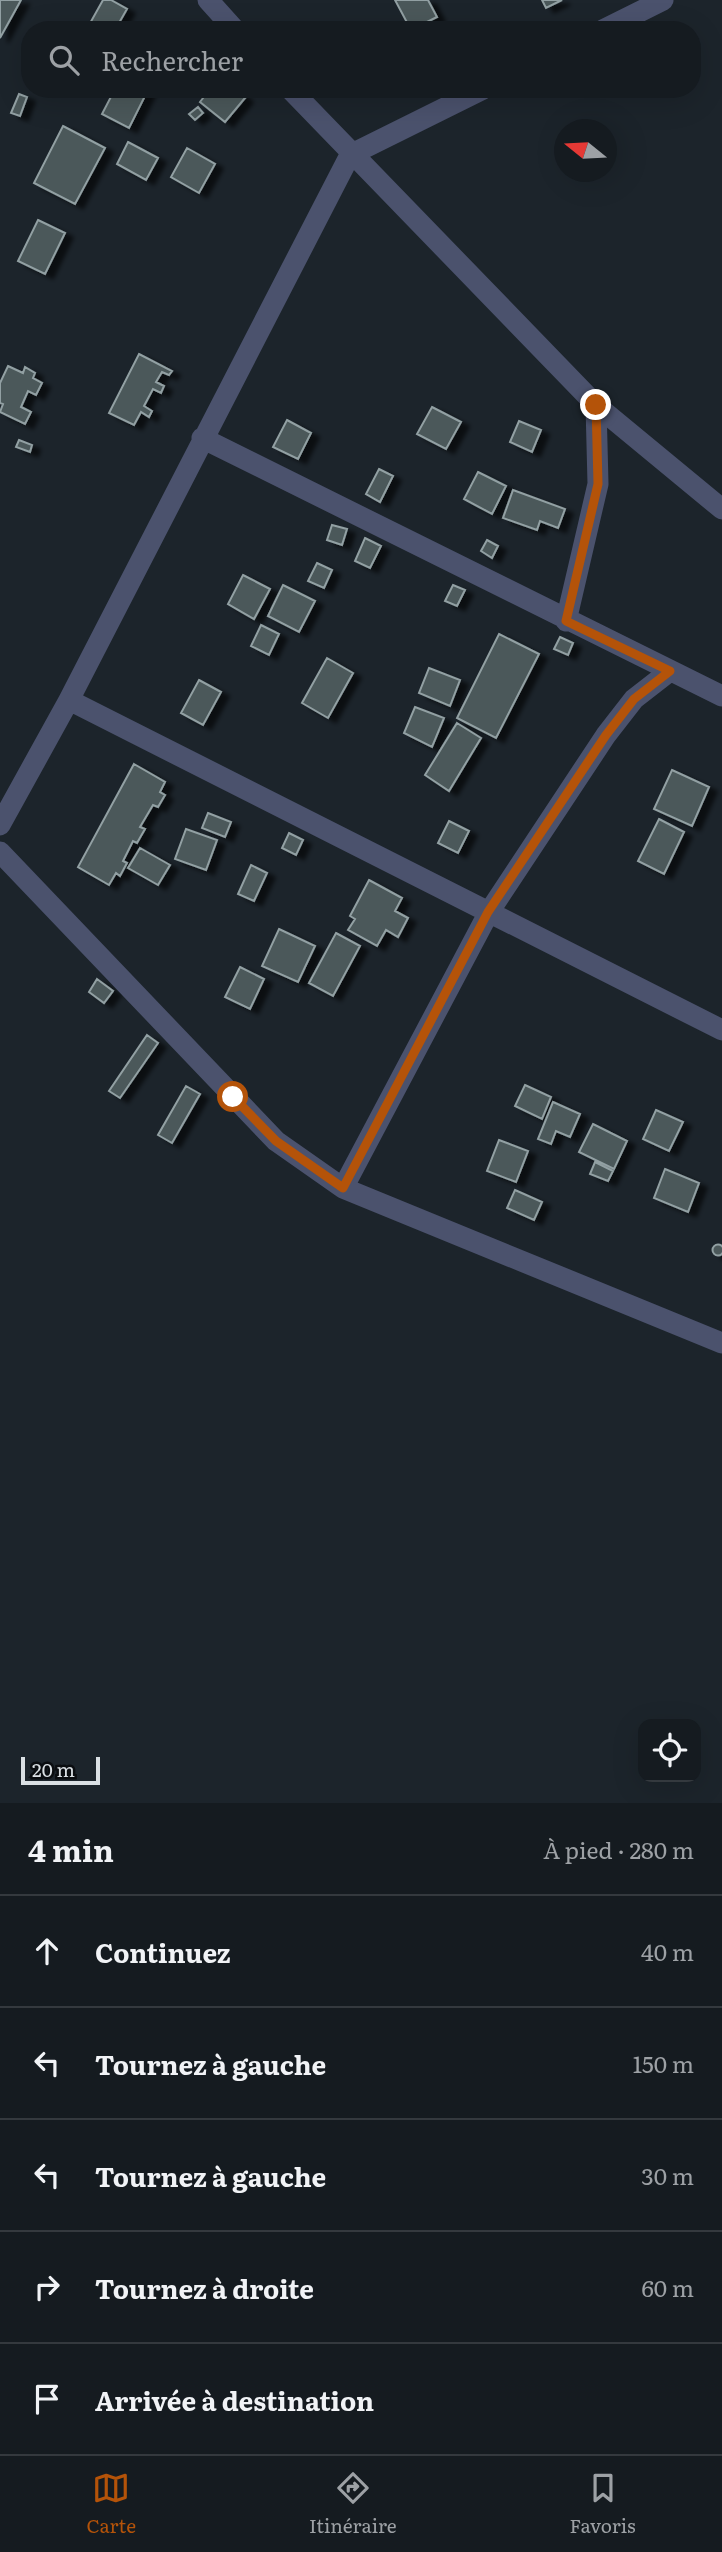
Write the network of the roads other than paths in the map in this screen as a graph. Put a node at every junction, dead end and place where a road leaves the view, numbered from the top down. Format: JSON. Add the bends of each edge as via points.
{"nodes":[{"id":1,"x":208,"y":0,"type":"edge"},
{"id":2,"x":663,"y":0,"type":"edge"},
{"id":3,"x":227,"y":21,"type":"edge"},
{"id":4,"x":621,"y":21,"type":"edge"},
{"id":5,"x":298,"y":98,"type":"edge"},
{"id":6,"x":465,"y":98,"type":"edge"},
{"id":7,"x":350,"y":155,"type":"junction"},
{"id":8,"x":596,"y":405,"type":"junction"},
{"id":9,"x":202,"y":438,"type":"junction"},
{"id":10,"x":722,"y":509,"type":"edge"},
{"id":11,"x":566,"y":621,"type":"junction"},
{"id":12,"x":670,"y":671,"type":"junction"},
{"id":13,"x":722,"y":696,"type":"edge"},
{"id":14,"x":69,"y":700,"type":"junction"},
{"id":15,"x":0,"y":825,"type":"edge"},
{"id":16,"x":0,"y":852,"type":"edge"},
{"id":17,"x":488,"y":912,"type":"junction"},
{"id":18,"x":722,"y":1030,"type":"edge"},
{"id":19,"x":343,"y":1188,"type":"junction"},
{"id":20,"x":722,"y":1343,"type":"edge"}],
"edges":[{"from":1,"to":3,"type":"street"},
{"from":2,"to":4,"type":"street"},
{"from":5,"to":7,"type":"street"},
{"from":6,"to":7,"type":"street"},
{"from":7,"to":8,"type":"street"},
{"from":7,"to":9,"type":"street"},
{"from":8,"to":10,"type":"street"},
{"from":8,"to":11,"type":"street","via":[[598,484]]},
{"from":9,"to":11,"type":"street"},
{"from":9,"to":14,"type":"street"},
{"from":11,"to":12,"type":"street"},
{"from":12,"to":13,"type":"street"},
{"from":12,"to":17,"type":"street","via":[[634,699],[606,735]]},
{"from":14,"to":15,"type":"street"},
{"from":14,"to":17,"type":"street"},
{"from":16,"to":19,"type":"street","via":[[276,1141]]},
{"from":17,"to":18,"type":"street"},
{"from":17,"to":19,"type":"street"},
{"from":19,"to":20,"type":"street"}]}
